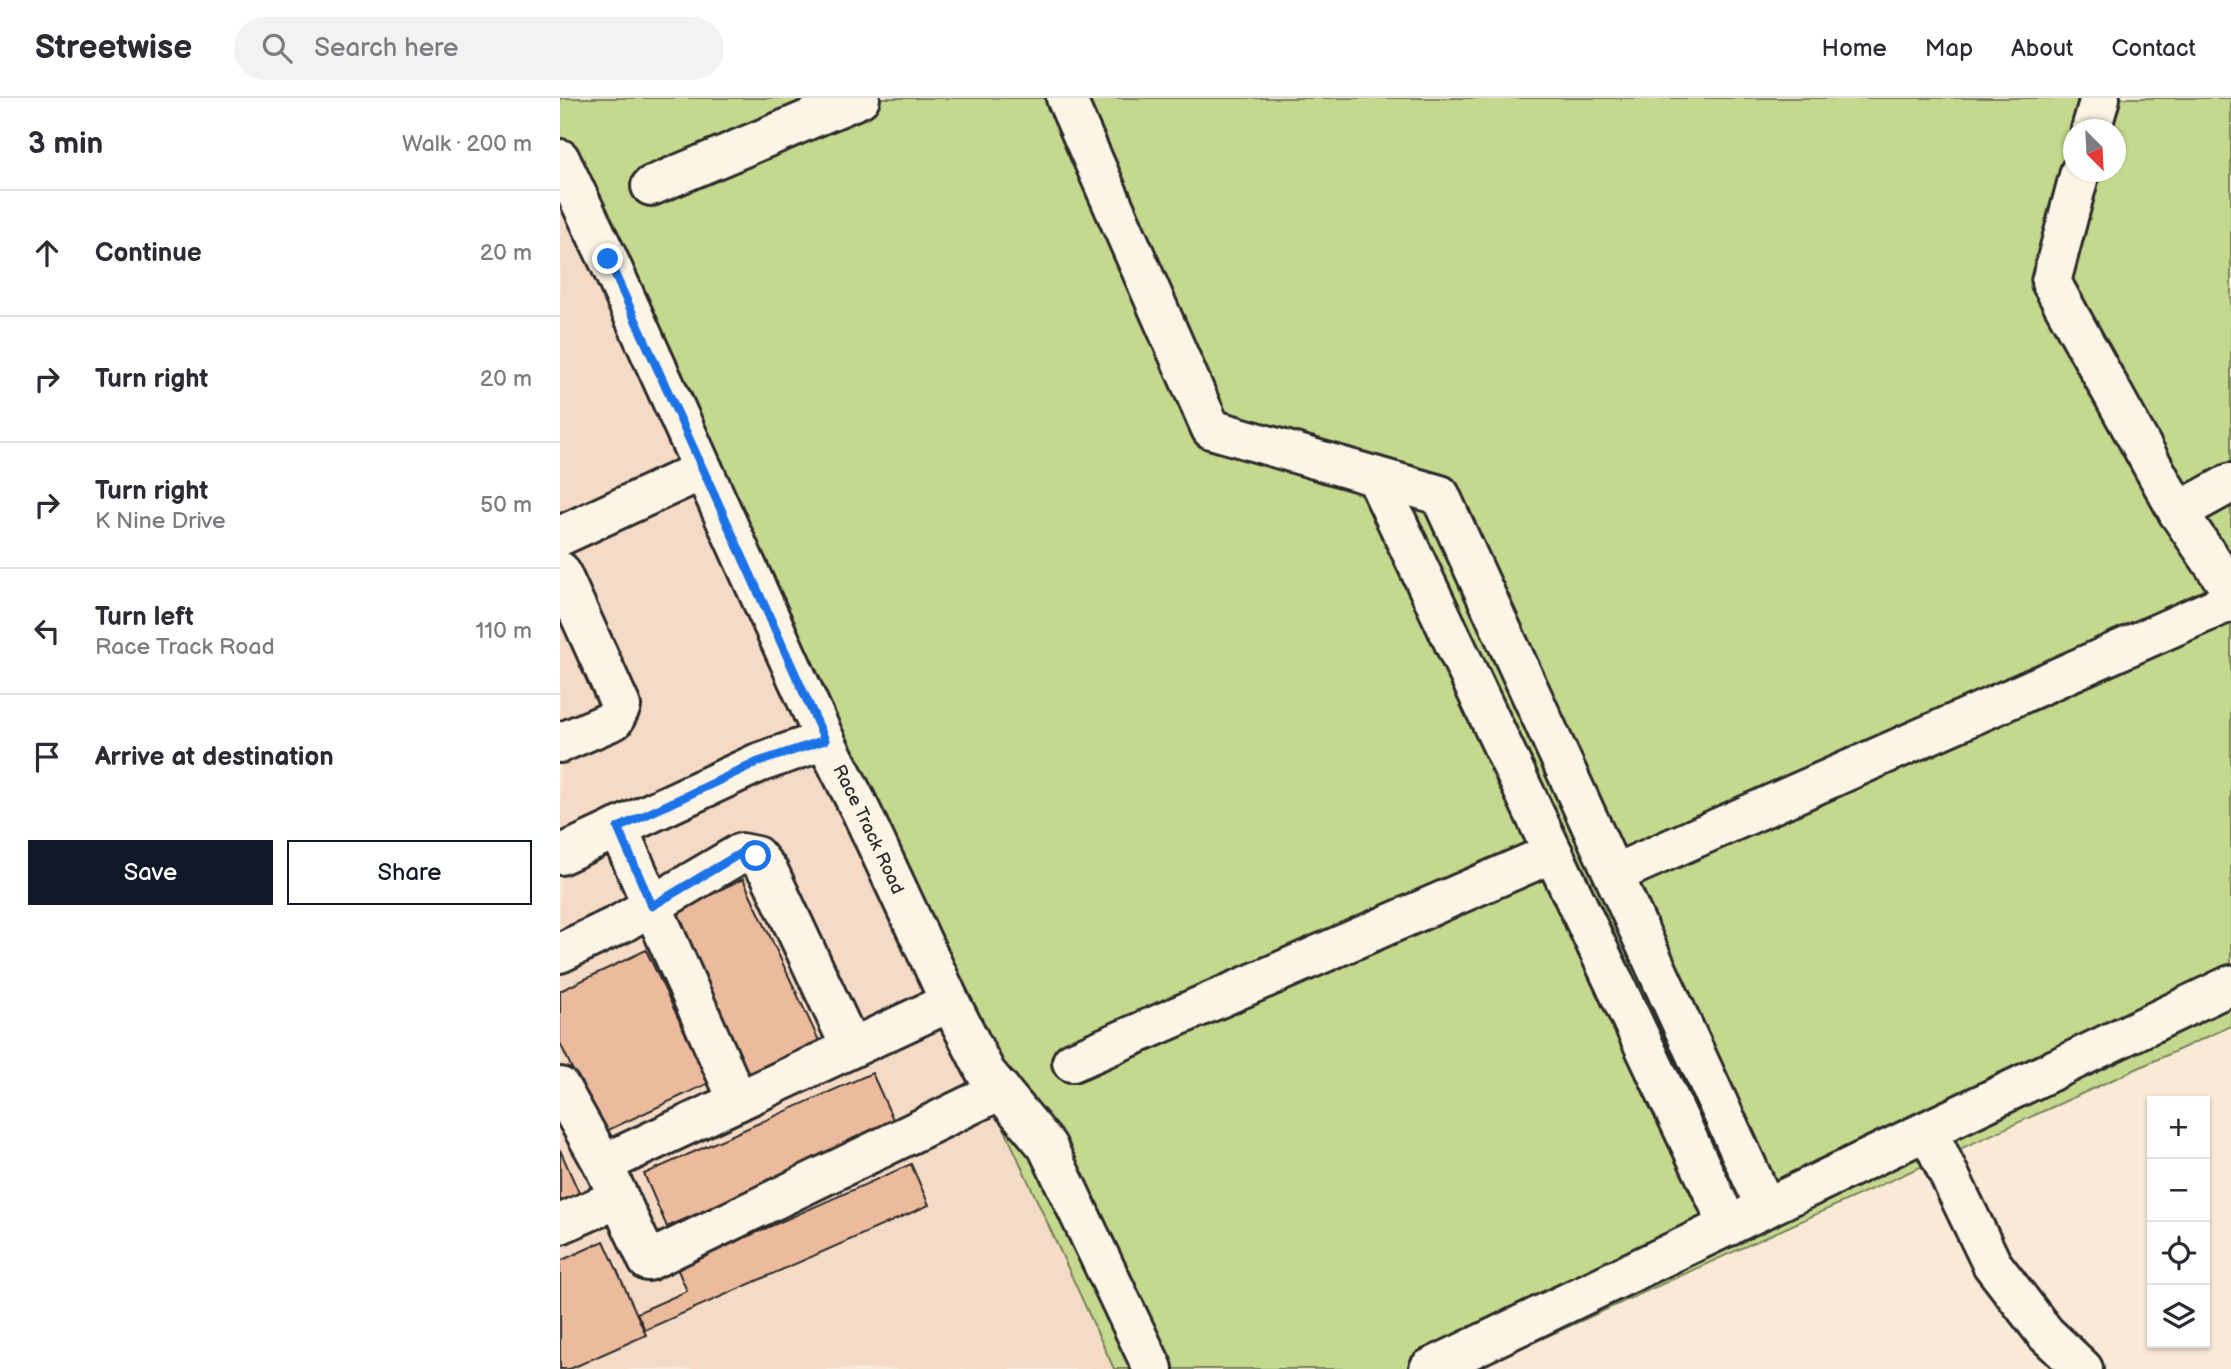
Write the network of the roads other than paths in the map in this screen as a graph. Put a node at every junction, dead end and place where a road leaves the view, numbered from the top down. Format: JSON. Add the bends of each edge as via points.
{"nodes":[{"id":1,"x":860,"y":98,"type":"edge"},
{"id":2,"x":1066,"y":98,"type":"edge"},
{"id":3,"x":2100,"y":98,"type":"edge"},
{"id":4,"x":2094,"y":119,"type":"edge"},
{"id":5,"x":565,"y":181,"type":"edge"},
{"id":6,"x":2077,"y":182,"type":"edge"},
{"id":7,"x":651,"y":186,"type":"dead end"},
{"id":8,"x":703,"y":471,"type":"junction"},
{"id":9,"x":1376,"y":477,"type":"junction"},
{"id":10,"x":2231,"y":483,"type":"edge"},
{"id":11,"x":2178,"y":512,"type":"junction"},
{"id":12,"x":560,"y":536,"type":"edge"},
{"id":13,"x":560,"y":571,"type":"edge"},
{"id":14,"x":2231,"y":590,"type":"edge"},
{"id":15,"x":2231,"y":601,"type":"edge"},
{"id":16,"x":825,"y":740,"type":"junction"},
{"id":17,"x":560,"y":743,"type":"edge"},
{"id":18,"x":618,"y":828,"type":"junction"},
{"id":19,"x":1553,"y":853,"type":"junction"},
{"id":20,"x":560,"y":855,"type":"edge"},
{"id":21,"x":1614,"y":874,"type":"junction"},
{"id":22,"x":652,"y":906,"type":"junction"},
{"id":23,"x":560,"y":953,"type":"edge"},
{"id":24,"x":2231,"y":985,"type":"edge"},
{"id":25,"x":950,"y":1002,"type":"junction"},
{"id":26,"x":851,"y":1048,"type":"junction"},
{"id":27,"x":1072,"y":1062,"type":"dead end"},
{"id":28,"x":560,"y":1087,"type":"edge"},
{"id":29,"x":1000,"y":1090,"type":"junction"},
{"id":30,"x":738,"y":1101,"type":"junction"},
{"id":31,"x":1927,"y":1132,"type":"junction"},
{"id":32,"x":603,"y":1164,"type":"junction"},
{"id":33,"x":619,"y":1198,"type":"junction"},
{"id":34,"x":1766,"y":1208,"type":"junction"},
{"id":35,"x":560,"y":1224,"type":"edge"},
{"id":36,"x":1729,"y":1226,"type":"junction"},
{"id":37,"x":1153,"y":1369,"type":"edge"},
{"id":38,"x":1429,"y":1369,"type":"edge"},
{"id":39,"x":2083,"y":1369,"type":"edge"}],
"edges":[{"from":1,"to":7,"type":"street"},
{"from":2,"to":9,"type":"street","via":[[1211,429]]},
{"from":3,"to":4,"type":"street"},
{"from":5,"to":8,"type":"street","name":"Race Track Road"},
{"from":6,"to":11,"type":"street","via":[[2051,282]]},
{"from":8,"to":12,"type":"street"},
{"from":8,"to":16,"type":"street","name":"Race Track Road"},
{"from":9,"to":19,"type":"street"},
{"from":9,"to":21,"type":"street","via":[[1440,495]]},
{"from":10,"to":11,"type":"street"},
{"from":11,"to":14,"type":"street"},
{"from":13,"to":17,"type":"street","via":[[621,706],[614,720]]},
{"from":15,"to":21,"type":"street"},
{"from":16,"to":18,"type":"street","via":[[758,762]]},
{"from":16,"to":25,"type":"street","name":"Race Track Road"},
{"from":18,"to":20,"type":"street"},
{"from":18,"to":22,"type":"street"},
{"from":19,"to":27,"type":"street"},
{"from":19,"to":36,"type":"street"},
{"from":21,"to":34,"type":"street"},
{"from":22,"to":23,"type":"street"},
{"from":22,"to":26,"type":"street","via":[[741,853],[756,856],[769,872]]},
{"from":22,"to":30,"type":"street"},
{"from":24,"to":31,"type":"street"},
{"from":25,"to":26,"type":"street"},
{"from":25,"to":29,"type":"street","name":"Race Track Road","via":[[986,1073]]},
{"from":26,"to":30,"type":"street"},
{"from":28,"to":32,"type":"street"},
{"from":29,"to":33,"type":"street","via":[[648,1261]]},
{"from":29,"to":37,"type":"street","name":"Race Track Road","via":[[1047,1146]]},
{"from":30,"to":32,"type":"street"},
{"from":31,"to":34,"type":"street"},
{"from":31,"to":39,"type":"street","via":[[1992,1264],[2045,1333]]},
{"from":32,"to":33,"type":"street"},
{"from":33,"to":35,"type":"street"},
{"from":34,"to":36,"type":"street"},
{"from":36,"to":38,"type":"street"}]}
